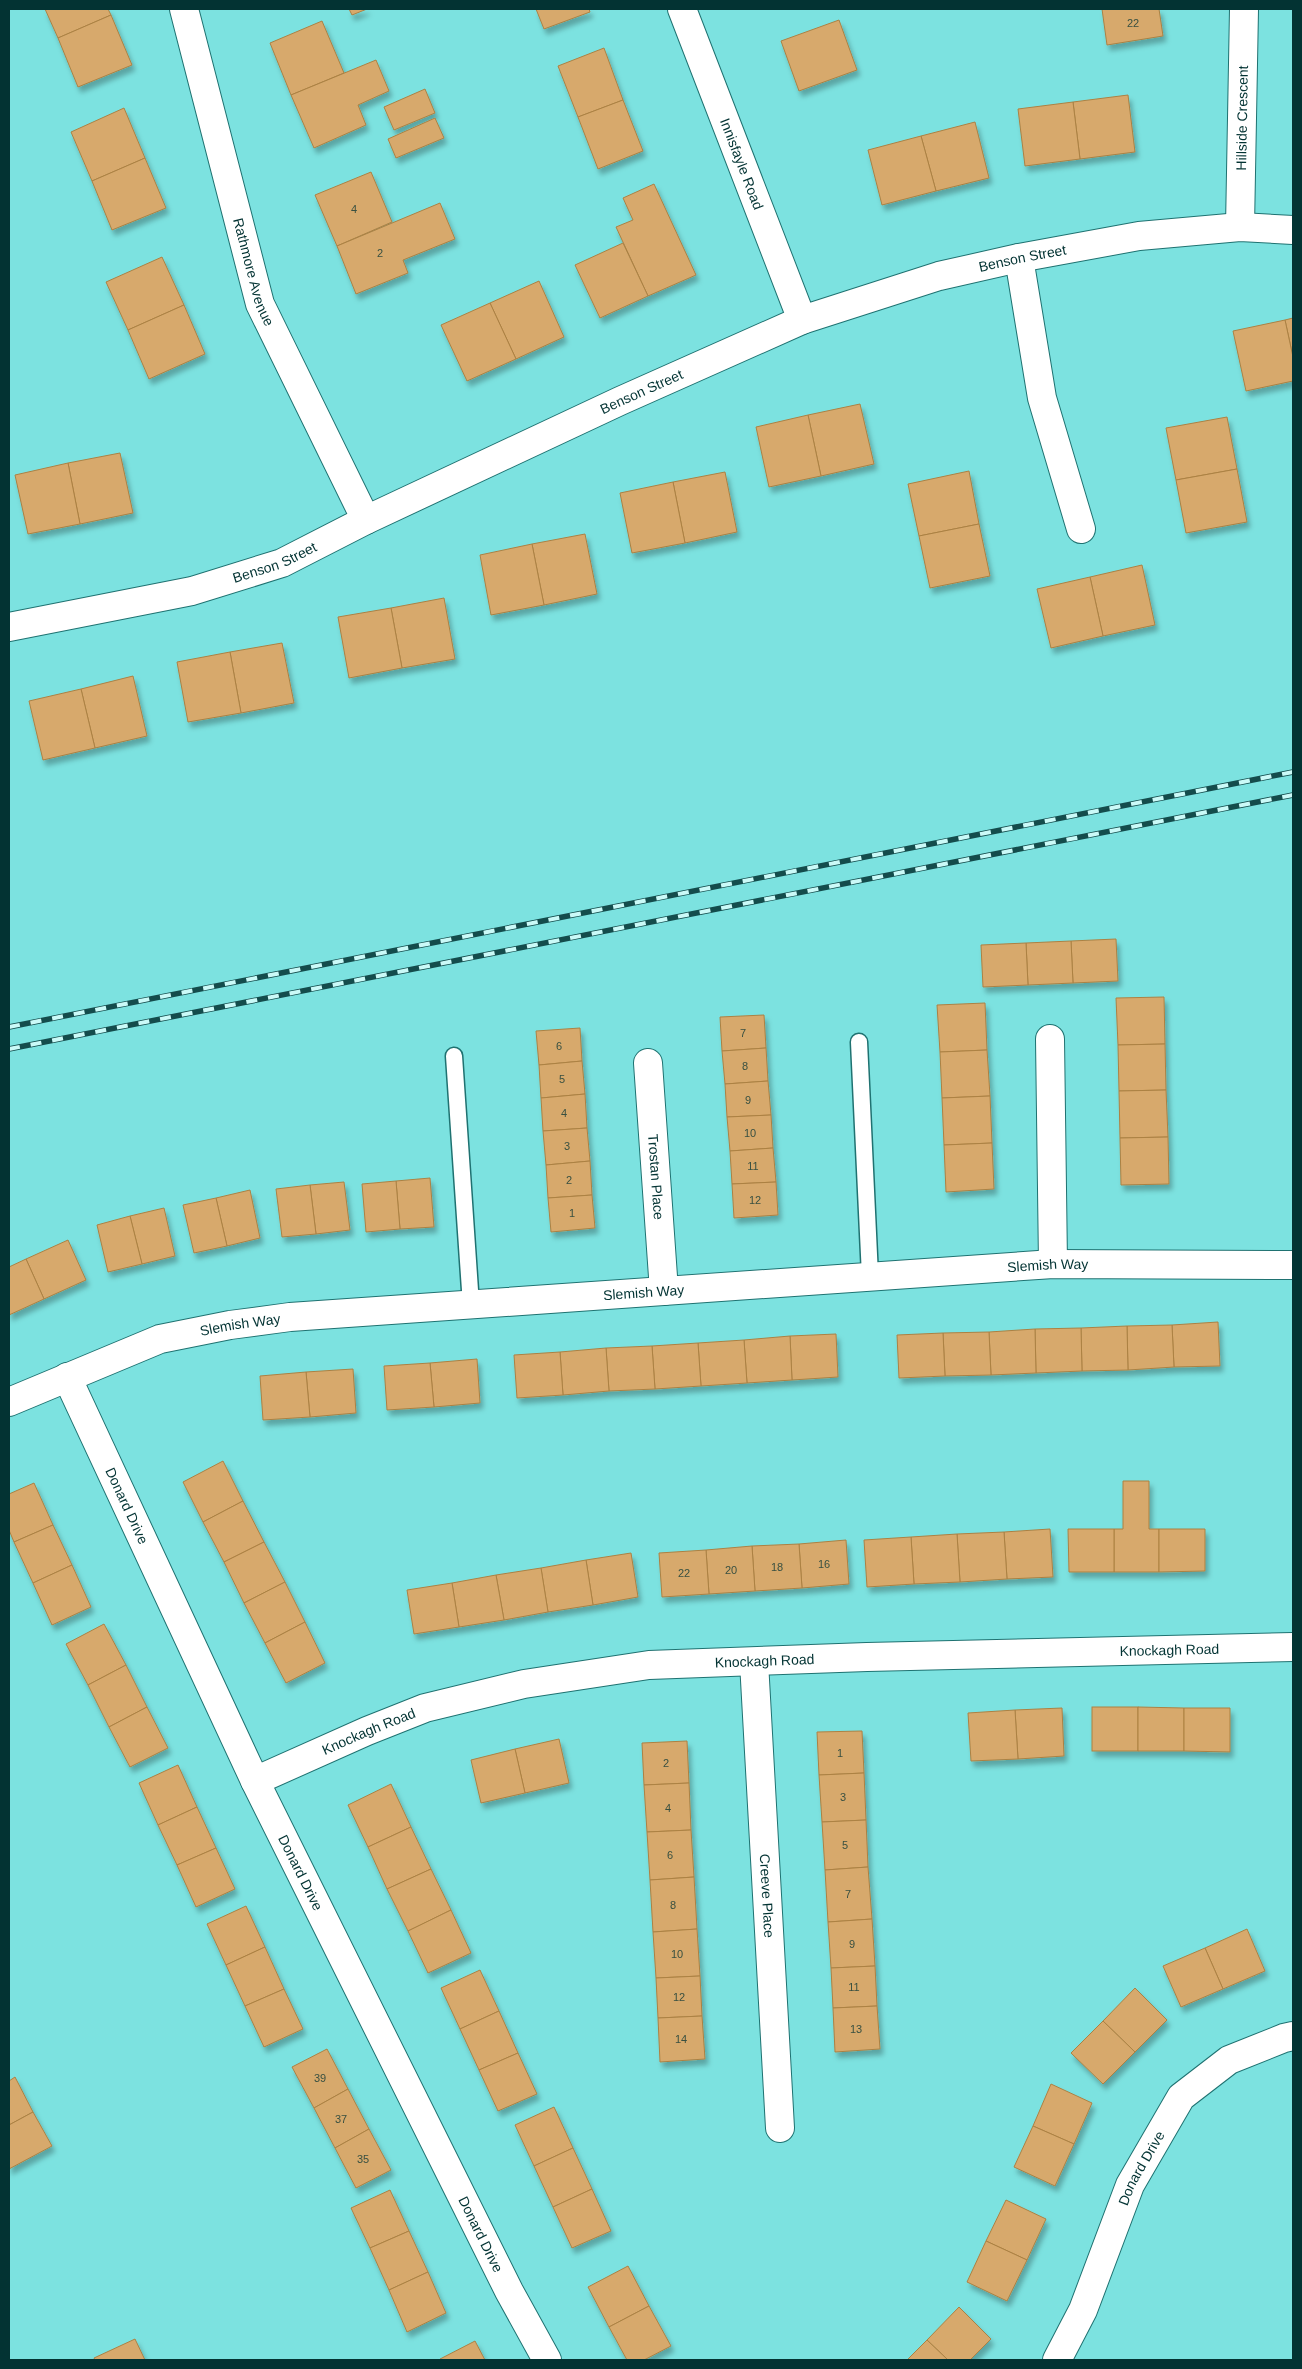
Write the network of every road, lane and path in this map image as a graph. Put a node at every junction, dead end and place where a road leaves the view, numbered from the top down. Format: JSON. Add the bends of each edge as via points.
{"nodes":[{"id":1,"x":184,"y":9,"type":"edge"},
{"id":2,"x":682,"y":9,"type":"edge"},
{"id":3,"x":1244,"y":9,"type":"edge"},
{"id":4,"x":1240,"y":227,"type":"junction"},
{"id":5,"x":1293,"y":230,"type":"edge"},
{"id":6,"x":1019,"y":258,"type":"junction"},
{"id":7,"x":802,"y":320,"type":"junction"},
{"id":8,"x":366,"y":520,"type":"junction"},
{"id":9,"x":1081,"y":529,"type":"dead end"},
{"id":10,"x":9,"y":627,"type":"edge"},
{"id":11,"x":1050,"y":1039,"type":"dead end"},
{"id":12,"x":859,"y":1042,"type":"dead end"},
{"id":13,"x":454,"y":1056,"type":"dead end"},
{"id":14,"x":648,"y":1063,"type":"dead end"},
{"id":15,"x":1053,"y":1264,"type":"junction"},
{"id":16,"x":1293,"y":1265,"type":"edge"},
{"id":17,"x":870,"y":1276,"type":"junction"},
{"id":18,"x":664,"y":1291,"type":"junction"},
{"id":19,"x":470,"y":1305,"type":"junction"},
{"id":20,"x":67,"y":1377,"type":"junction"},
{"id":21,"x":9,"y":1402,"type":"edge"},
{"id":22,"x":1293,"y":1647,"type":"edge"},
{"id":23,"x":754,"y":1662,"type":"junction"},
{"id":24,"x":255,"y":1781,"type":"junction"},
{"id":25,"x":1293,"y":2036,"type":"edge"},
{"id":26,"x":780,"y":2128,"type":"dead end"},
{"id":27,"x":547,"y":2360,"type":"edge"},
{"id":28,"x":1057,"y":2360,"type":"edge"}],
"edges":[{"from":1,"to":8,"type":"street","name":"Rathmore Avenue","via":[[260,304]]},
{"from":2,"to":7,"type":"street","name":"Innisfayle Road"},
{"from":3,"to":4,"type":"street","name":"Hillside Crescent"},
{"from":4,"to":5,"type":"street","name":"Benson Street"},
{"from":4,"to":6,"type":"street","name":"Benson Street","via":[[1139,236]]},
{"from":6,"to":7,"type":"street","name":"Benson Street","via":[[939,276]]},
{"from":6,"to":9,"type":"street","via":[[1042,398]]},
{"from":7,"to":8,"type":"street","name":"Benson Street"},
{"from":8,"to":10,"type":"street","name":"Benson Street","via":[[282,562],[192,591]]},
{"from":11,"to":15,"type":"street"},
{"from":12,"to":17,"type":"lane"},
{"from":13,"to":19,"type":"lane"},
{"from":14,"to":18,"type":"street","name":"Trostan Place"},
{"from":15,"to":16,"type":"street","name":"Slemish Way"},
{"from":15,"to":17,"type":"street","name":"Slemish Way"},
{"from":17,"to":18,"type":"street","name":"Slemish Way"},
{"from":18,"to":19,"type":"street","name":"Slemish Way"},
{"from":19,"to":20,"type":"street","name":"Slemish Way","via":[[230,1325],[160,1339]]},
{"from":20,"to":21,"type":"street","name":"Slemish Way"},
{"from":20,"to":24,"type":"street","name":"Donard Drive"},
{"from":22,"to":23,"type":"street","name":"Knockagh Road"},
{"from":23,"to":24,"type":"street","name":"Knockagh Road","via":[[649,1665],[524,1684],[425,1708]]},
{"from":23,"to":26,"type":"street","name":"Creeve Place"},
{"from":24,"to":27,"type":"street","name":"Donard Drive"},
{"from":25,"to":28,"type":"street","name":"Donard Drive","via":[[1229,2060],[1181,2097],[1130,2185],[1083,2310]]}]}
